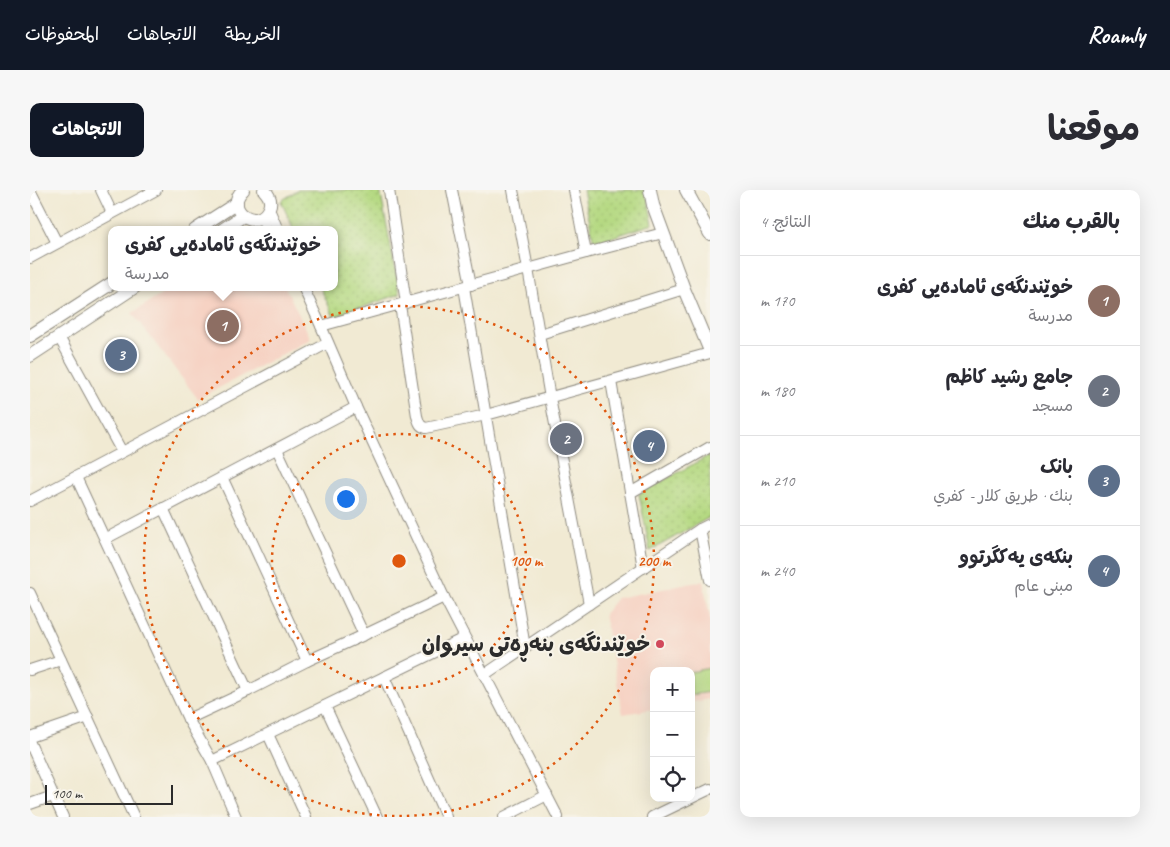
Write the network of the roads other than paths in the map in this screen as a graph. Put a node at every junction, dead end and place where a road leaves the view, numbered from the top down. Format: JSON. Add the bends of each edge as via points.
{"nodes":[{"id":1,"x":30,"y":190,"type":"edge"},
{"id":2,"x":101,"y":190,"type":"edge"},
{"id":3,"x":156,"y":190,"type":"edge"},
{"id":4,"x":264,"y":190,"type":"edge"},
{"id":5,"x":389,"y":190,"type":"edge"},
{"id":6,"x":452,"y":190,"type":"edge"},
{"id":7,"x":513,"y":190,"type":"edge"},
{"id":8,"x":574,"y":190,"type":"edge"},
{"id":9,"x":650,"y":190,"type":"edge"},
{"id":10,"x":686,"y":190,"type":"edge"},
{"id":11,"x":240,"y":194,"type":"edge"},
{"id":12,"x":112,"y":213,"type":"junction"},
{"id":13,"x":265,"y":213,"type":"junction"},
{"id":14,"x":243,"y":216,"type":"junction"},
{"id":15,"x":200,"y":226,"type":"edge"},
{"id":16,"x":228,"y":226,"type":"edge"},
{"id":17,"x":267,"y":226,"type":"edge"},
{"id":18,"x":275,"y":226,"type":"edge"},
{"id":19,"x":663,"y":233,"type":"junction"},
{"id":20,"x":710,"y":233,"type":"edge"},
{"id":21,"x":57,"y":243,"type":"junction"},
{"id":22,"x":586,"y":253,"type":"junction"},
{"id":23,"x":30,"y":258,"type":"edge"},
{"id":24,"x":528,"y":269,"type":"junction"},
{"id":25,"x":467,"y":286,"type":"junction"},
{"id":26,"x":108,"y":287,"type":"edge"},
{"id":27,"x":684,"y":289,"type":"junction"},
{"id":28,"x":129,"y":291,"type":"edge"},
{"id":29,"x":305,"y":291,"type":"edge"},
{"id":30,"x":403,"y":304,"type":"junction"},
{"id":31,"x":321,"y":326,"type":"junction"},
{"id":32,"x":540,"y":334,"type":"junction"},
{"id":33,"x":30,"y":336,"type":"edge"},
{"id":34,"x":59,"y":337,"type":"junction"},
{"id":35,"x":328,"y":343,"type":"junction"},
{"id":36,"x":710,"y":352,"type":"edge"},
{"id":37,"x":30,"y":356,"type":"edge"},
{"id":38,"x":611,"y":381,"type":"junction"},
{"id":39,"x":550,"y":398,"type":"junction"},
{"id":40,"x":356,"y":407,"type":"junction"},
{"id":41,"x":486,"y":415,"type":"junction"},
{"id":42,"x":710,"y":447,"type":"edge"},
{"id":43,"x":276,"y":449,"type":"junction"},
{"id":44,"x":122,"y":452,"type":"junction"},
{"id":45,"x":76,"y":477,"type":"junction"},
{"id":46,"x":222,"y":477,"type":"junction"},
{"id":47,"x":630,"y":493,"type":"junction"},
{"id":48,"x":30,"y":501,"type":"edge"},
{"id":49,"x":163,"y":508,"type":"junction"},
{"id":50,"x":710,"y":524,"type":"edge"},
{"id":51,"x":700,"y":530,"type":"junction"},
{"id":52,"x":105,"y":539,"type":"junction"},
{"id":53,"x":643,"y":568,"type":"junction"},
{"id":54,"x":709,"y":573,"type":"edge"},
{"id":55,"x":30,"y":593,"type":"edge"},
{"id":56,"x":444,"y":597,"type":"junction"},
{"id":57,"x":590,"y":604,"type":"junction"},
{"id":58,"x":364,"y":636,"type":"junction"},
{"id":59,"x":464,"y":638,"type":"junction"},
{"id":60,"x":525,"y":647,"type":"junction"},
{"id":61,"x":61,"y":660,"type":"junction"},
{"id":62,"x":307,"y":661,"type":"junction"},
{"id":63,"x":30,"y":670,"type":"edge"},
{"id":64,"x":484,"y":675,"type":"junction"},
{"id":65,"x":384,"y":677,"type":"junction"},
{"id":66,"x":248,"y":691,"type":"junction"},
{"id":67,"x":325,"y":706,"type":"junction"},
{"id":68,"x":88,"y":717,"type":"junction"},
{"id":69,"x":188,"y":719,"type":"junction"},
{"id":70,"x":268,"y":734,"type":"junction"},
{"id":71,"x":30,"y":737,"type":"edge"},
{"id":72,"x":30,"y":743,"type":"edge"},
{"id":73,"x":212,"y":761,"type":"junction"},
{"id":74,"x":710,"y":789,"type":"edge"},
{"id":75,"x":547,"y":795,"type":"junction"},
{"id":76,"x":53,"y":796,"type":"junction"},
{"id":77,"x":30,"y":804,"type":"edge"},
{"id":78,"x":63,"y":817,"type":"edge"},
{"id":79,"x":134,"y":817,"type":"edge"},
{"id":80,"x":236,"y":817,"type":"edge"},
{"id":81,"x":306,"y":817,"type":"edge"},
{"id":82,"x":377,"y":817,"type":"edge"},
{"id":83,"x":446,"y":817,"type":"edge"},
{"id":84,"x":504,"y":817,"type":"edge"},
{"id":85,"x":558,"y":817,"type":"edge"},
{"id":86,"x":652,"y":817,"type":"edge"}],
"edges":[{"from":1,"to":21,"type":"street"},
{"from":2,"to":12,"type":"street"},
{"from":3,"to":12,"type":"street"},
{"from":4,"to":13,"type":"main road","via":[[270,201]]},
{"from":5,"to":30,"type":"street"},
{"from":6,"to":25,"type":"street"},
{"from":7,"to":24,"type":"street"},
{"from":8,"to":22,"type":"street"},
{"from":9,"to":19,"type":"main road"},
{"from":10,"to":20,"type":"main road"},
{"from":11,"to":14,"type":"main road","via":[[237,208]]},
{"from":11,"to":15,"type":"main road"},
{"from":12,"to":21,"type":"street"},
{"from":13,"to":14,"type":"main road","via":[[252,219]]},
{"from":13,"to":17,"type":"street"},
{"from":13,"to":18,"type":"street"},
{"from":14,"to":16,"type":"main road"},
{"from":19,"to":22,"type":"street"},
{"from":19,"to":27,"type":"main road"},
{"from":21,"to":23,"type":"street"},
{"from":22,"to":24,"type":"street"},
{"from":24,"to":25,"type":"street"},
{"from":24,"to":32,"type":"street"},
{"from":25,"to":30,"type":"street"},
{"from":25,"to":41,"type":"street"},
{"from":26,"to":33,"type":"main road"},
{"from":27,"to":32,"type":"street"},
{"from":27,"to":36,"type":"main road"},
{"from":28,"to":34,"type":"main road"},
{"from":29,"to":31,"type":"street"},
{"from":30,"to":31,"type":"street"},
{"from":30,"to":41,"type":"street","via":[[419,424],[426,428]]},
{"from":31,"to":35,"type":"street"},
{"from":32,"to":39,"type":"street"},
{"from":34,"to":37,"type":"main road"},
{"from":34,"to":44,"type":"street"},
{"from":35,"to":40,"type":"street"},
{"from":35,"to":44,"type":"street"},
{"from":36,"to":38,"type":"street"},
{"from":38,"to":39,"type":"street"},
{"from":38,"to":47,"type":"street"},
{"from":39,"to":41,"type":"street"},
{"from":39,"to":57,"type":"street"},
{"from":40,"to":43,"type":"street"},
{"from":40,"to":56,"type":"street"},
{"from":41,"to":60,"type":"street"},
{"from":42,"to":47,"type":"street"},
{"from":43,"to":46,"type":"street"},
{"from":43,"to":58,"type":"street"},
{"from":44,"to":45,"type":"street"},
{"from":45,"to":48,"type":"street"},
{"from":45,"to":52,"type":"street"},
{"from":46,"to":49,"type":"street"},
{"from":46,"to":62,"type":"street"},
{"from":47,"to":53,"type":"street"},
{"from":49,"to":52,"type":"street"},
{"from":49,"to":66,"type":"street"},
{"from":50,"to":51,"type":"street"},
{"from":51,"to":53,"type":"street"},
{"from":51,"to":54,"type":"street"},
{"from":52,"to":69,"type":"street"},
{"from":53,"to":57,"type":"street"},
{"from":55,"to":61,"type":"street"},
{"from":56,"to":58,"type":"street"},
{"from":56,"to":59,"type":"street"},
{"from":57,"to":60,"type":"street"},
{"from":58,"to":62,"type":"street"},
{"from":59,"to":64,"type":"street"},
{"from":59,"to":65,"type":"street"},
{"from":60,"to":64,"type":"street"},
{"from":61,"to":63,"type":"street"},
{"from":61,"to":68,"type":"street"},
{"from":62,"to":66,"type":"street"},
{"from":64,"to":75,"type":"street"},
{"from":65,"to":67,"type":"street"},
{"from":65,"to":83,"type":"street"},
{"from":66,"to":69,"type":"street"},
{"from":67,"to":70,"type":"street"},
{"from":67,"to":82,"type":"street"},
{"from":68,"to":71,"type":"street"},
{"from":68,"to":79,"type":"street"},
{"from":69,"to":73,"type":"street"},
{"from":70,"to":73,"type":"street"},
{"from":70,"to":81,"type":"street"},
{"from":72,"to":76,"type":"street"},
{"from":73,"to":80,"type":"street"},
{"from":74,"to":86,"type":"street"},
{"from":75,"to":84,"type":"street"},
{"from":75,"to":85,"type":"street"},
{"from":76,"to":77,"type":"street"},
{"from":76,"to":78,"type":"street"}]}
